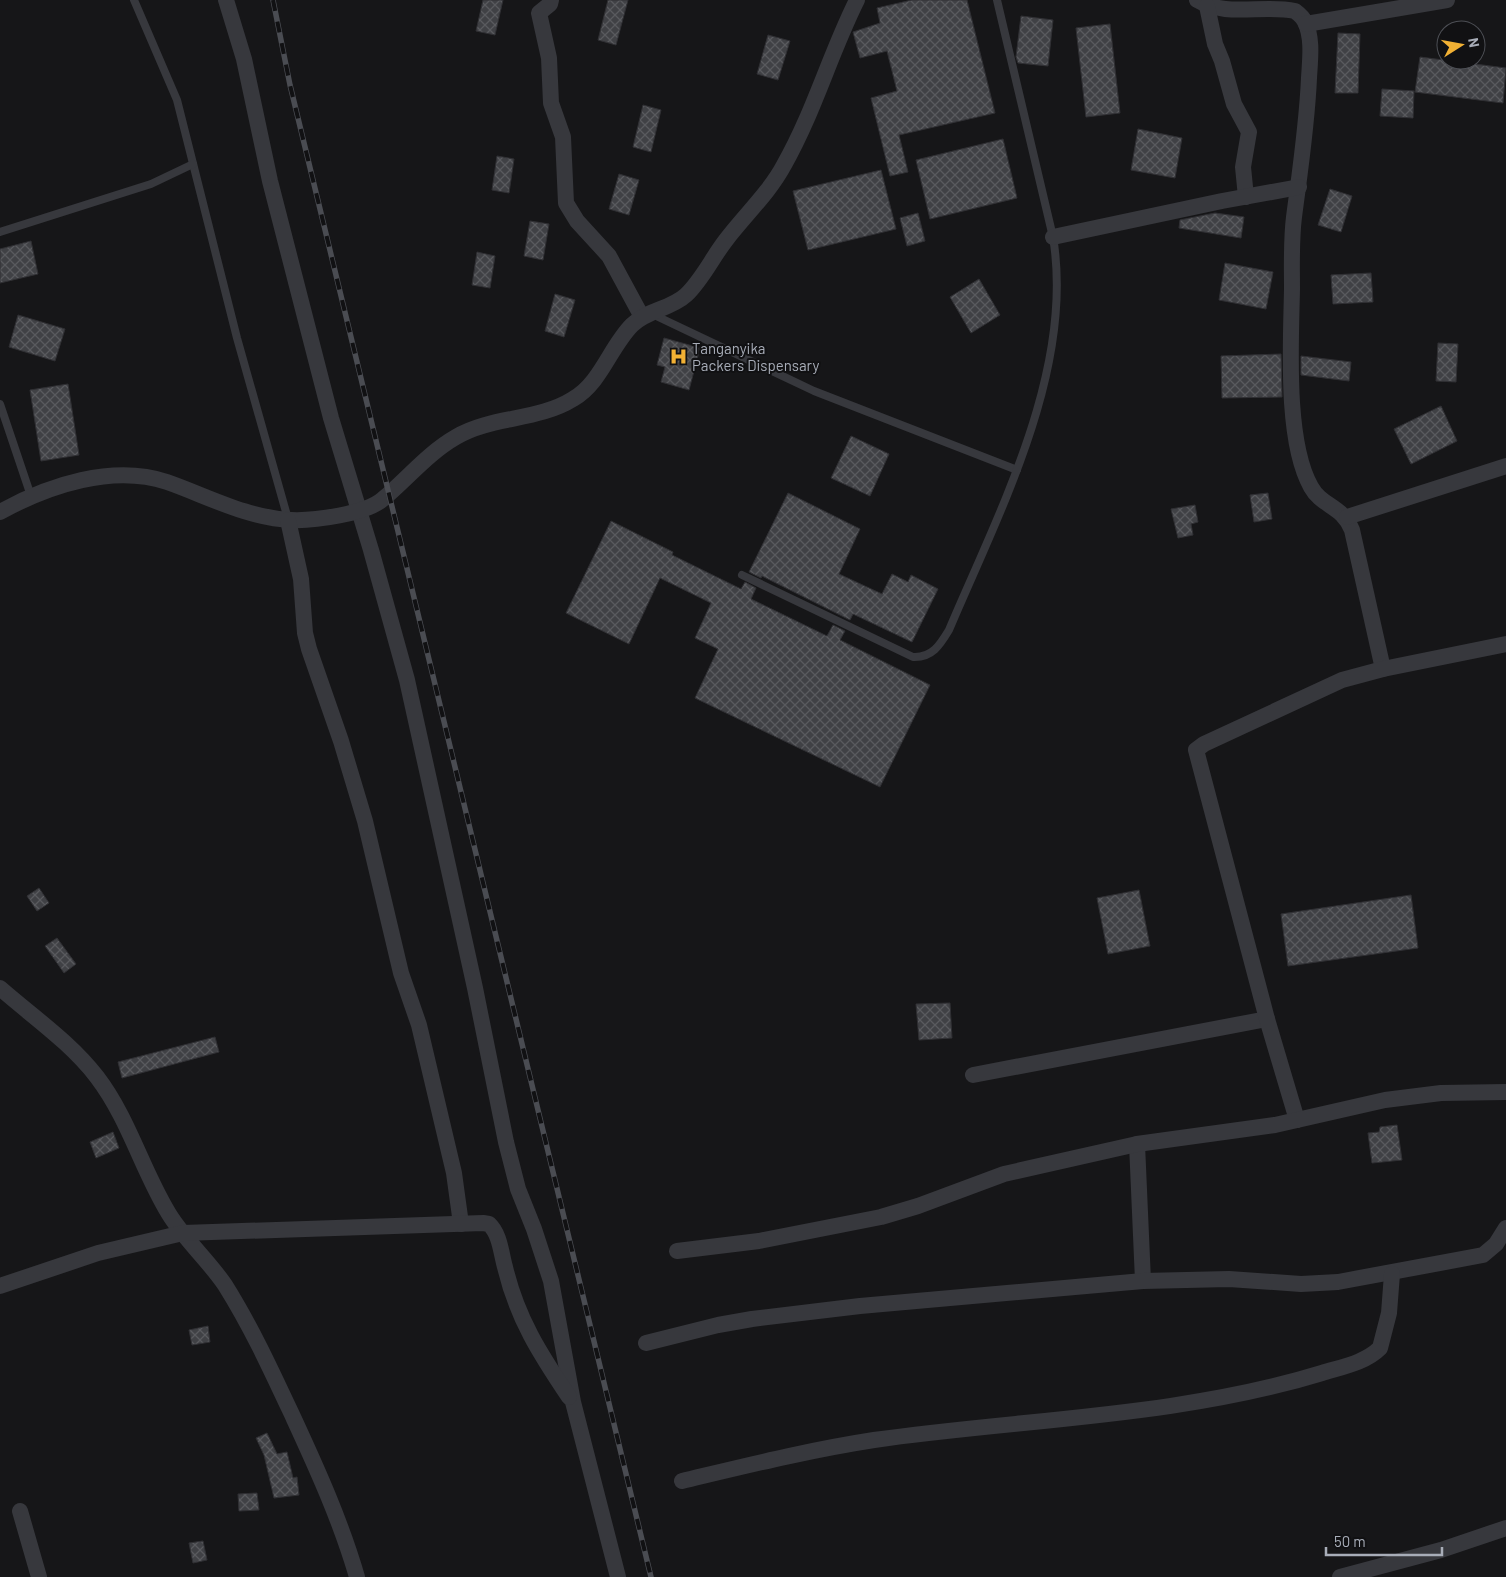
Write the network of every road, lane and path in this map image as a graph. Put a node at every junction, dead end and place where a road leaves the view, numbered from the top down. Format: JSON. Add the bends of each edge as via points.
{"nodes":[{"id":1,"x":134,"y":0,"type":"edge"},
{"id":2,"x":226,"y":0,"type":"edge"},
{"id":3,"x":551,"y":0,"type":"edge"},
{"id":4,"x":857,"y":0,"type":"edge"},
{"id":5,"x":997,"y":0,"type":"edge"},
{"id":6,"x":1447,"y":0,"type":"edge"},
{"id":7,"x":1202,"y":3,"type":"edge"},
{"id":8,"x":1306,"y":24,"type":"junction"},
{"id":9,"x":193,"y":164,"type":"junction"},
{"id":10,"x":1299,"y":187,"type":"junction"},
{"id":11,"x":1246,"y":196,"type":"junction"},
{"id":12,"x":0,"y":232,"type":"edge"},
{"id":13,"x":1054,"y":237,"type":"junction"},
{"id":14,"x":646,"y":315,"type":"junction"},
{"id":15,"x":0,"y":404,"type":"edge"},
{"id":16,"x":1506,"y":466,"type":"edge"},
{"id":17,"x":1017,"y":470,"type":"junction"},
{"id":18,"x":31,"y":496,"type":"junction"},
{"id":19,"x":358,"y":510,"type":"junction"},
{"id":20,"x":0,"y":512,"type":"edge"},
{"id":21,"x":1347,"y":517,"type":"junction"},
{"id":22,"x":288,"y":520,"type":"junction"},
{"id":23,"x":742,"y":575,"type":"dead end"},
{"id":24,"x":1506,"y":644,"type":"edge"},
{"id":25,"x":1383,"y":669,"type":"junction"},
{"id":26,"x":0,"y":988,"type":"edge"},
{"id":27,"x":1267,"y":1019,"type":"junction"},
{"id":28,"x":973,"y":1075,"type":"dead end"},
{"id":29,"x":1506,"y":1092,"type":"edge"},
{"id":30,"x":1298,"y":1120,"type":"junction"},
{"id":31,"x":1137,"y":1144,"type":"junction"},
{"id":32,"x":461,"y":1224,"type":"junction"},
{"id":33,"x":1506,"y":1228,"type":"edge"},
{"id":34,"x":183,"y":1233,"type":"junction"},
{"id":35,"x":676,"y":1251,"type":"dead end"},
{"id":36,"x":1392,"y":1274,"type":"junction"},
{"id":37,"x":1143,"y":1281,"type":"junction"},
{"id":38,"x":0,"y":1286,"type":"edge"},
{"id":39,"x":646,"y":1344,"type":"dead end"},
{"id":40,"x":573,"y":1402,"type":"junction"},
{"id":41,"x":682,"y":1481,"type":"dead end"},
{"id":42,"x":20,"y":1511,"type":"dead end"},
{"id":43,"x":1506,"y":1528,"type":"edge"},
{"id":44,"x":39,"y":1577,"type":"edge"},
{"id":45,"x":357,"y":1577,"type":"edge"},
{"id":46,"x":618,"y":1577,"type":"edge"},
{"id":47,"x":1340,"y":1577,"type":"edge"}],
"edges":[{"from":1,"to":9,"type":"lane","via":[[177,100]]},
{"from":2,"to":19,"type":"street","via":[[244,59],[285,243]]},
{"from":3,"to":14,"type":"street","via":[[540,13],[549,58],[551,103],[563,137],[566,203],[577,221],[609,256]]},
{"from":4,"to":14,"type":"street","via":[[814,104],[777,177],[687,294]]},
{"from":5,"to":13,"type":"lane"},
{"from":6,"to":8,"type":"street"},
{"from":7,"to":8,"type":"street","via":[[1229,10],[1290,10],[1301,15]]},
{"from":7,"to":11,"type":"street","via":[[1234,104],[1249,132],[1243,167]]},
{"from":8,"to":10,"type":"street","via":[[1310,52]]},
{"from":9,"to":12,"type":"lane","via":[[151,184]]},
{"from":9,"to":22,"type":"lane"},
{"from":10,"to":11,"type":"street"},
{"from":10,"to":21,"type":"street","via":[[1292,239],[1291,366],[1296,439],[1311,488]]},
{"from":11,"to":13,"type":"street"},
{"from":13,"to":17,"type":"lane","via":[[1056,288],[1051,342],[1042,392]]},
{"from":14,"to":17,"type":"lane","via":[[814,391]]},
{"from":14,"to":19,"type":"street","via":[[615,344],[582,394],[550,410],[459,434],[384,498]]},
{"from":15,"to":18,"type":"lane"},
{"from":16,"to":21,"type":"street"},
{"from":17,"to":23,"type":"lane","via":[[948,630],[940,646],[925,656],[906,654]]},
{"from":18,"to":20,"type":"street"},
{"from":18,"to":22,"type":"street","via":[[118,474],[141,475],[237,509]]},
{"from":19,"to":22,"type":"street"},
{"from":19,"to":40,"type":"street","via":[[372,550],[414,711],[506,1142],[518,1189],[550,1281]]},
{"from":21,"to":25,"type":"street"},
{"from":22,"to":32,"type":"street","via":[[301,579],[305,633],[365,821],[401,973],[419,1024],[454,1173]]},
{"from":24,"to":25,"type":"street"},
{"from":25,"to":27,"type":"street","via":[[1342,680],[1196,750]]},
{"from":26,"to":34,"type":"street","via":[[49,1028],[97,1078],[127,1125],[160,1198]]},
{"from":27,"to":28,"type":"street"},
{"from":27,"to":30,"type":"street"},
{"from":29,"to":30,"type":"street","via":[[1422,1094],[1352,1106]]},
{"from":30,"to":31,"type":"street"},
{"from":31,"to":35,"type":"street","via":[[1004,1174],[881,1217],[759,1241]]},
{"from":31,"to":37,"type":"street"},
{"from":32,"to":34,"type":"street"},
{"from":32,"to":40,"type":"street","via":[[483,1223],[494,1228],[521,1318]]},
{"from":33,"to":36,"type":"street","via":[[1496,1244],[1483,1255]]},
{"from":34,"to":38,"type":"street","via":[[98,1253]]},
{"from":34,"to":45,"type":"street","via":[[224,1284],[258,1342],[328,1494]]},
{"from":36,"to":37,"type":"street","via":[[1300,1284],[1229,1279]]},
{"from":36,"to":41,"type":"street","via":[[1389,1312],[1380,1348],[1364,1359],[1290,1383],[1202,1401],[873,1440],[794,1454]]},
{"from":37,"to":39,"type":"street","via":[[752,1319]]},
{"from":40,"to":46,"type":"street"},
{"from":42,"to":44,"type":"street"},
{"from":43,"to":47,"type":"street","via":[[1441,1550]]}]}
